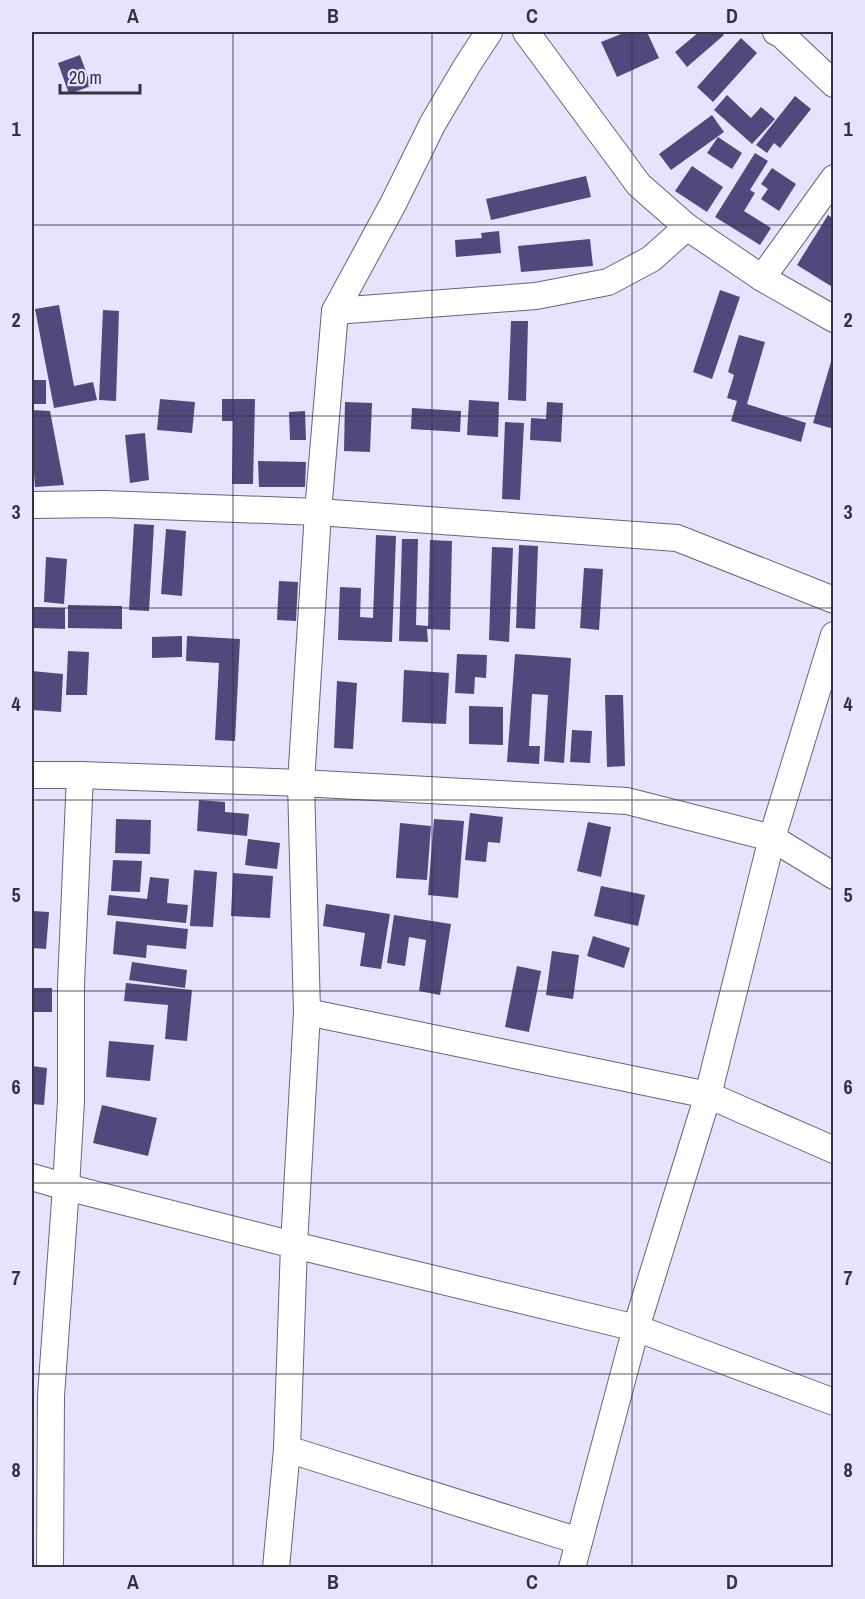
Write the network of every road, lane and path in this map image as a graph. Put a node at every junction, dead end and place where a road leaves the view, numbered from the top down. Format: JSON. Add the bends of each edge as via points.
{"nodes":[{"id":1,"x":489,"y":32,"type":"edge"},
{"id":2,"x":526,"y":32,"type":"edge"},
{"id":3,"x":776,"y":32,"type":"edge"},
{"id":4,"x":834,"y":84,"type":"edge"},
{"id":5,"x":834,"y":178,"type":"edge"},
{"id":6,"x":687,"y":227,"type":"junction"},
{"id":7,"x":762,"y":278,"type":"junction"},
{"id":8,"x":335,"y":310,"type":"junction"},
{"id":9,"x":834,"y":319,"type":"edge"},
{"id":10,"x":32,"y":505,"type":"edge"},
{"id":11,"x":318,"y":512,"type":"junction"},
{"id":12,"x":834,"y":600,"type":"edge"},
{"id":13,"x":834,"y":635,"type":"edge"},
{"id":14,"x":32,"y":775,"type":"edge"},
{"id":15,"x":80,"y":775,"type":"junction"},
{"id":16,"x":301,"y":783,"type":"junction"},
{"id":17,"x":772,"y":838,"type":"junction"},
{"id":18,"x":834,"y":876,"type":"edge"},
{"id":19,"x":307,"y":1011,"type":"junction"},
{"id":20,"x":708,"y":1095,"type":"junction"},
{"id":21,"x":834,"y":1150,"type":"edge"},
{"id":22,"x":32,"y":1177,"type":"edge"},
{"id":23,"x":66,"y":1187,"type":"junction"},
{"id":24,"x":294,"y":1245,"type":"junction"},
{"id":25,"x":636,"y":1328,"type":"junction"},
{"id":26,"x":41,"y":1396,"type":"edge"},
{"id":27,"x":834,"y":1402,"type":"edge"},
{"id":28,"x":287,"y":1449,"type":"junction"},
{"id":29,"x":579,"y":1541,"type":"junction"},
{"id":30,"x":50,"y":1568,"type":"edge"},
{"id":31,"x":276,"y":1568,"type":"edge"},
{"id":32,"x":572,"y":1568,"type":"edge"}],
"edges":[{"from":1,"to":8,"type":"street","via":[[433,123]]},
{"from":2,"to":6,"type":"street","via":[[639,185]]},
{"from":3,"to":4,"type":"street"},
{"from":5,"to":7,"type":"street"},
{"from":6,"to":7,"type":"street"},
{"from":6,"to":8,"type":"street","via":[[651,260],[608,282],[536,296]]},
{"from":7,"to":9,"type":"street"},
{"from":8,"to":11,"type":"street"},
{"from":10,"to":11,"type":"street"},
{"from":11,"to":12,"type":"street","via":[[677,538]]},
{"from":11,"to":16,"type":"street"},
{"from":13,"to":17,"type":"street"},
{"from":14,"to":15,"type":"street"},
{"from":15,"to":16,"type":"street"},
{"from":15,"to":23,"type":"street"},
{"from":16,"to":17,"type":"street","via":[[627,801]]},
{"from":16,"to":19,"type":"street"},
{"from":17,"to":18,"type":"street"},
{"from":17,"to":20,"type":"street"},
{"from":19,"to":20,"type":"street"},
{"from":19,"to":24,"type":"street"},
{"from":20,"to":21,"type":"street"},
{"from":20,"to":25,"type":"street"},
{"from":22,"to":23,"type":"street"},
{"from":23,"to":24,"type":"street"},
{"from":23,"to":26,"type":"street"},
{"from":24,"to":25,"type":"street"},
{"from":24,"to":28,"type":"street"},
{"from":25,"to":27,"type":"street"},
{"from":25,"to":29,"type":"street"},
{"from":26,"to":30,"type":"street"},
{"from":28,"to":29,"type":"street"},
{"from":28,"to":31,"type":"street"},
{"from":29,"to":32,"type":"street"}]}
